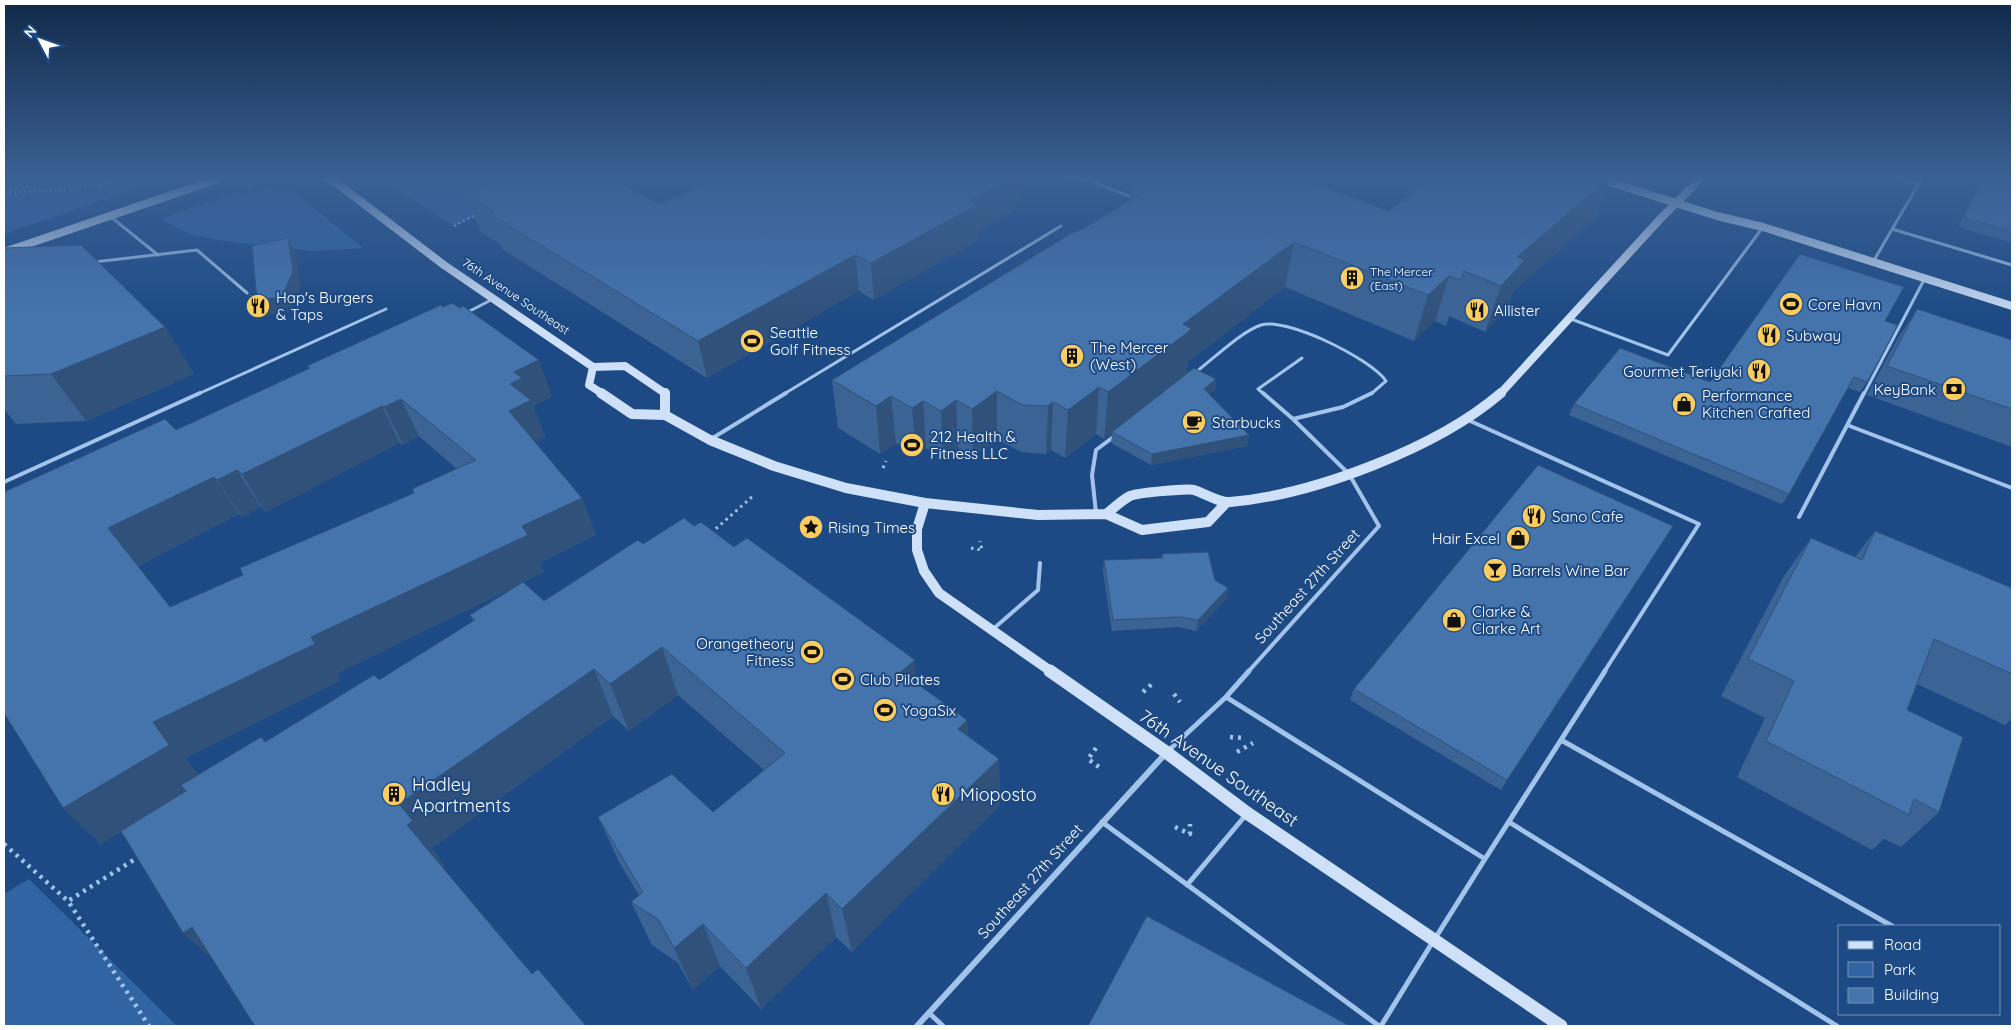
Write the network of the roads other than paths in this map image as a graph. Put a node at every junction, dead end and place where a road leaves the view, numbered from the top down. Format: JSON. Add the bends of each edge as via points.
{"nodes":[{"id":1,"x":84,"y":226,"type":"edge"},
{"id":2,"x":122,"y":226,"type":"edge"},
{"id":3,"x":393,"y":226,"type":"edge"},
{"id":4,"x":1061,"y":226,"type":"dead end"},
{"id":5,"x":1655,"y":226,"type":"edge"},
{"id":6,"x":1759,"y":226,"type":"edge"},
{"id":7,"x":1894,"y":226,"type":"edge"},
{"id":8,"x":1762,"y":227,"type":"junction"},
{"id":9,"x":1892,"y":229,"type":"junction"},
{"id":10,"x":4,"y":252,"type":"edge"},
{"id":11,"x":158,"y":255,"type":"junction"},
{"id":12,"x":92,"y":262,"type":"edge"},
{"id":13,"x":1873,"y":262,"type":"junction"},
{"id":14,"x":2012,"y":265,"type":"edge"},
{"id":15,"x":1925,"y":278,"type":"junction"},
{"id":16,"x":247,"y":293,"type":"dead end"},
{"id":17,"x":493,"y":299,"type":"junction"},
{"id":18,"x":2012,"y":306,"type":"edge"},
{"id":19,"x":386,"y":309,"type":"dead end"},
{"id":20,"x":459,"y":316,"type":"edge"},
{"id":21,"x":1571,"y":319,"type":"junction"},
{"id":22,"x":1302,"y":358,"type":"dead end"},
{"id":23,"x":593,"y":367,"type":"junction"},
{"id":24,"x":1189,"y":378,"type":"edge"},
{"id":25,"x":664,"y":415,"type":"junction"},
{"id":26,"x":1292,"y":419,"type":"junction"},
{"id":27,"x":1466,"y":420,"type":"junction"},
{"id":28,"x":1847,"y":425,"type":"junction"},
{"id":29,"x":1120,"y":432,"type":"edge"},
{"id":30,"x":710,"y":440,"type":"junction"},
{"id":31,"x":1349,"y":474,"type":"junction"},
{"id":32,"x":4,"y":482,"type":"edge"},
{"id":33,"x":2012,"y":488,"type":"edge"},
{"id":34,"x":1227,"y":502,"type":"junction"},
{"id":35,"x":925,"y":503,"type":"junction"},
{"id":36,"x":1101,"y":515,"type":"junction"},
{"id":37,"x":1799,"y":516,"type":"dead end"},
{"id":38,"x":1040,"y":563,"type":"dead end"},
{"id":39,"x":991,"y":632,"type":"junction"},
{"id":40,"x":1226,"y":697,"type":"junction"},
{"id":41,"x":1561,"y":740,"type":"junction"},
{"id":42,"x":1166,"y":752,"type":"junction"},
{"id":43,"x":1247,"y":813,"type":"junction"},
{"id":44,"x":1102,"y":822,"type":"junction"},
{"id":45,"x":1509,"y":822,"type":"junction"},
{"id":46,"x":1485,"y":858,"type":"junction"},
{"id":47,"x":1187,"y":885,"type":"junction"},
{"id":48,"x":1890,"y":925,"type":"edge"},
{"id":49,"x":1433,"y":941,"type":"junction"},
{"id":50,"x":929,"y":1013,"type":"junction"},
{"id":51,"x":917,"y":1026,"type":"edge"},
{"id":52,"x":942,"y":1026,"type":"edge"},
{"id":53,"x":1380,"y":1026,"type":"edge"},
{"id":54,"x":1561,"y":1026,"type":"edge"},
{"id":55,"x":1837,"y":1026,"type":"edge"}],
"edges":[{"from":1,"to":10,"type":"main road","via":[[34,246]]},
{"from":2,"to":11,"type":"lane"},
{"from":3,"to":17,"type":"main road","name":"76th Avenue Southeast"},
{"from":4,"to":30,"type":"lane"},
{"from":5,"to":21,"type":"main road"},
{"from":6,"to":8,"type":"main road"},
{"from":7,"to":9,"type":"lane"},
{"from":8,"to":13,"type":"main road"},
{"from":8,"to":21,"type":"lane","via":[[1668,355]]},
{"from":9,"to":13,"type":"lane"},
{"from":9,"to":14,"type":"lane"},
{"from":11,"to":12,"type":"lane"},
{"from":11,"to":16,"type":"lane","via":[[197,250]]},
{"from":13,"to":15,"type":"main road"},
{"from":15,"to":18,"type":"main road"},
{"from":15,"to":28,"type":"lane"},
{"from":17,"to":20,"type":"lane"},
{"from":17,"to":23,"type":"main road","name":"76th Avenue Southeast"},
{"from":19,"to":32,"type":"lane"},
{"from":21,"to":27,"type":"main road","via":[[1500,394]]},
{"from":22,"to":26,"type":"lane","via":[[1258,388]]},
{"from":23,"to":25,"type":"main road","via":[[589,385],[632,414]]},
{"from":23,"to":25,"type":"main road","via":[[625,366],[666,394]]},
{"from":24,"to":26,"type":"lane","via":[[1251,329],[1276,322],[1289,325],[1379,370],[1386,381],[1360,400]]},
{"from":25,"to":30,"type":"main road"},
{"from":26,"to":31,"type":"lane"},
{"from":27,"to":31,"type":"main road","via":[[1408,450]]},
{"from":27,"to":41,"type":"lane","via":[[1699,524]]},
{"from":28,"to":33,"type":"lane"},
{"from":28,"to":37,"type":"lane"},
{"from":29,"to":36,"type":"lane","via":[[1096,450],[1092,475]]},
{"from":30,"to":35,"type":"main road","via":[[774,466],[837,485]]},
{"from":31,"to":34,"type":"main road","via":[[1293,492]]},
{"from":31,"to":40,"type":"lane","name":"Southeast 27th Street","via":[[1379,526]]},
{"from":34,"to":36,"type":"main road","via":[[1192,489],[1131,496]]},
{"from":34,"to":36,"type":"main road","via":[[1208,522],[1142,530]]},
{"from":35,"to":36,"type":"main road","via":[[1038,514]]},
{"from":35,"to":39,"type":"main road","name":"76th Avenue Southeast","via":[[915,539],[917,559],[925,576],[939,593]]},
{"from":38,"to":39,"type":"lane","via":[[1038,590]]},
{"from":39,"to":42,"type":"main road","name":"76th Avenue Southeast"},
{"from":40,"to":42,"type":"lane","name":"Southeast 27th Street"},
{"from":40,"to":46,"type":"lane"},
{"from":41,"to":45,"type":"lane"},
{"from":41,"to":48,"type":"lane"},
{"from":42,"to":43,"type":"main road","name":"76th Avenue Southeast"},
{"from":42,"to":44,"type":"street","name":"Southeast 27th Street"},
{"from":43,"to":47,"type":"lane"},
{"from":43,"to":49,"type":"main road","name":"76th Avenue Southeast"},
{"from":44,"to":47,"type":"lane"},
{"from":44,"to":50,"type":"street","name":"Southeast 27th Street"},
{"from":45,"to":46,"type":"lane"},
{"from":45,"to":55,"type":"lane"},
{"from":46,"to":49,"type":"lane"},
{"from":47,"to":53,"type":"lane"},
{"from":49,"to":53,"type":"lane"},
{"from":49,"to":54,"type":"main road","name":"76th Avenue Southeast"},
{"from":50,"to":51,"type":"street","name":"Southeast 27th Street"},
{"from":50,"to":52,"type":"lane"}]}
